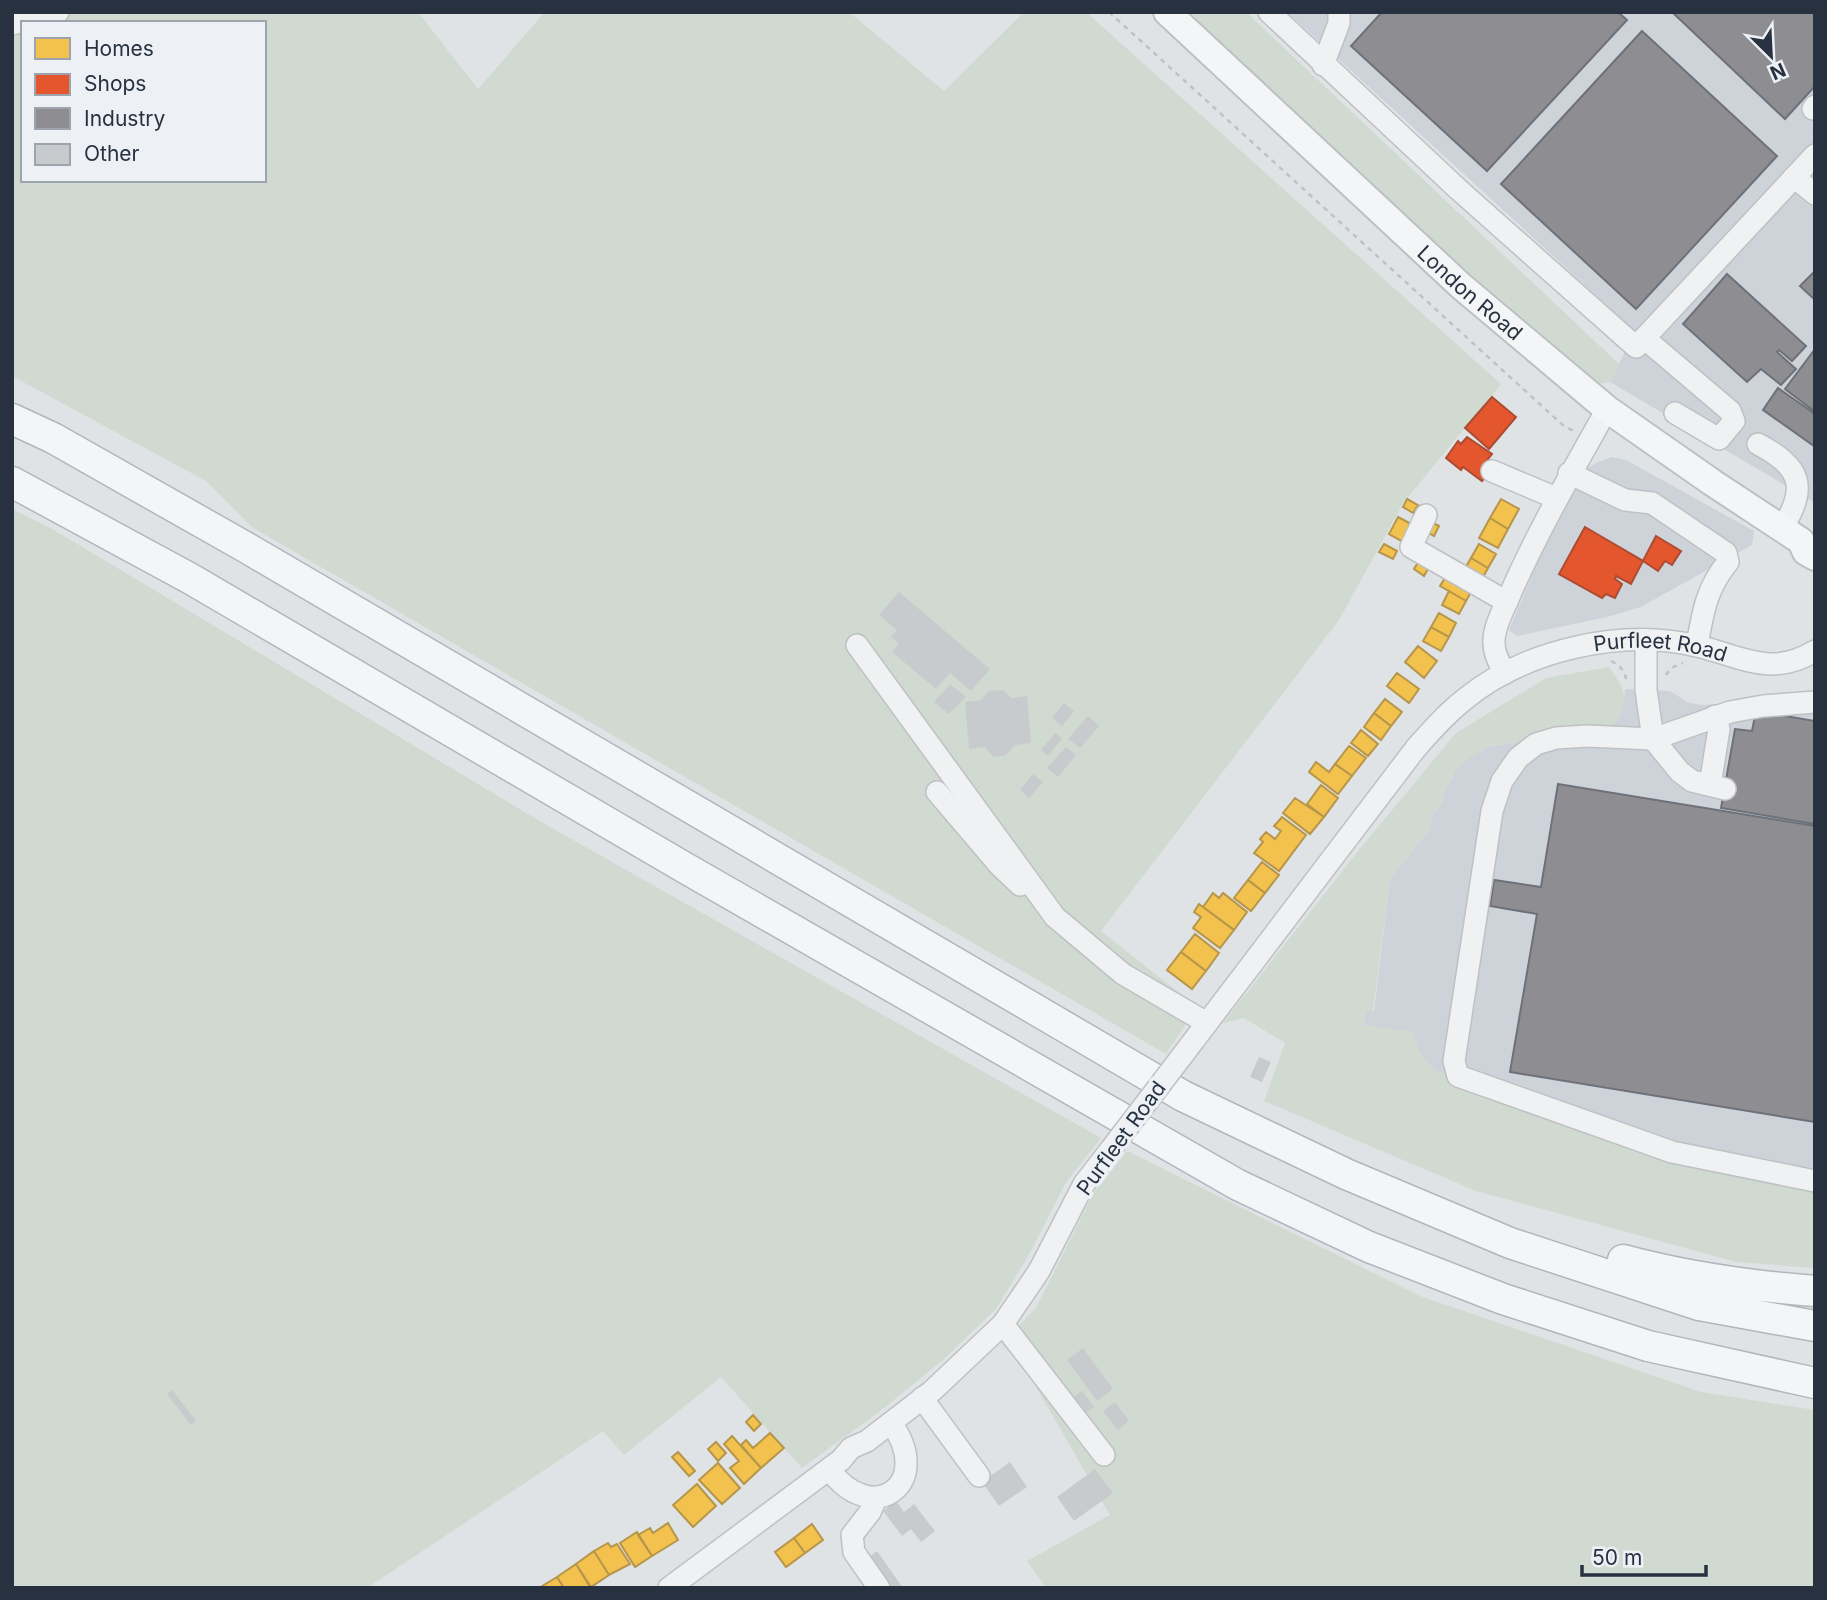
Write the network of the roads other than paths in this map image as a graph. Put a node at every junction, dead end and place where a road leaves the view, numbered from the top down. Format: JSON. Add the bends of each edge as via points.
{"nodes":[{"id":1,"x":58,"y":12,"type":"edge"},
{"id":2,"x":1167,"y":12,"type":"edge"},
{"id":3,"x":1269,"y":12,"type":"edge"},
{"id":4,"x":1339,"y":12,"type":"edge"},
{"id":5,"x":26,"y":21,"type":"edge"},
{"id":6,"x":1323,"y":65,"type":"junction"},
{"id":7,"x":1812,"y":158,"type":"edge"},
{"id":8,"x":1794,"y":177,"type":"junction"},
{"id":9,"x":1815,"y":194,"type":"edge"},
{"id":10,"x":1644,"y":338,"type":"junction"},
{"id":11,"x":1607,"y":409,"type":"junction"},
{"id":12,"x":1675,"y":413,"type":"dead end"},
{"id":13,"x":12,"y":419,"type":"edge"},
{"id":14,"x":1758,"y":444,"type":"dead end"},
{"id":15,"x":1492,"y":471,"type":"dead end"},
{"id":16,"x":1569,"y":473,"type":"junction"},
{"id":17,"x":12,"y":482,"type":"edge"},
{"id":18,"x":1556,"y":498,"type":"junction"},
{"id":19,"x":1426,"y":514,"type":"dead end"},
{"id":20,"x":1803,"y":541,"type":"edge"},
{"id":21,"x":1507,"y":602,"type":"junction"},
{"id":22,"x":1646,"y":640,"type":"junction"},
{"id":23,"x":857,"y":645,"type":"dead end"},
{"id":24,"x":1697,"y":645,"type":"junction"},
{"id":25,"x":1815,"y":651,"type":"edge"},
{"id":26,"x":1505,"y":673,"type":"junction"},
{"id":27,"x":1815,"y":702,"type":"edge"},
{"id":28,"x":1715,"y":716,"type":"junction"},
{"id":29,"x":1654,"y":739,"type":"junction"},
{"id":30,"x":937,"y":792,"type":"dead end"},
{"id":31,"x":1055,"y":917,"type":"junction"},
{"id":32,"x":1207,"y":1023,"type":"junction"},
{"id":33,"x":1815,"y":1181,"type":"edge"},
{"id":34,"x":1510,"y":1243,"type":"junction"},
{"id":35,"x":1815,"y":1291,"type":"edge"},
{"id":36,"x":1003,"y":1324,"type":"junction"},
{"id":37,"x":1815,"y":1325,"type":"edge"},
{"id":38,"x":1815,"y":1383,"type":"edge"},
{"id":39,"x":922,"y":1398,"type":"junction"},
{"id":40,"x":891,"y":1423,"type":"junction"},
{"id":41,"x":1104,"y":1455,"type":"dead end"},
{"id":42,"x":829,"y":1469,"type":"junction"},
{"id":43,"x":979,"y":1476,"type":"dead end"},
{"id":44,"x":876,"y":1498,"type":"junction"},
{"id":45,"x":668,"y":1588,"type":"edge"},
{"id":46,"x":879,"y":1588,"type":"edge"}],
"edges":[{"from":1,"to":5,"type":"street"},
{"from":2,"to":11,"type":"main road","name":"London Road","via":[[1461,286]]},
{"from":3,"to":6,"type":"street"},
{"from":4,"to":6,"type":"street"},
{"from":6,"to":10,"type":"street","via":[[1636,347]]},
{"from":7,"to":8,"type":"street"},
{"from":8,"to":9,"type":"street"},
{"from":8,"to":10,"type":"street"},
{"from":10,"to":12,"type":"street","via":[[1730,411],[1734,421],[1719,439]]},
{"from":11,"to":16,"type":"street"},
{"from":11,"to":20,"type":"main road","name":"London Road"},
{"from":13,"to":34,"type":"highway","via":[[54,438],[234,541],[1182,1096],[1346,1174]]},
{"from":14,"to":20,"type":"street","via":[[1785,460],[1794,472],[1797,488],[1790,515]]},
{"from":15,"to":18,"type":"street"},
{"from":16,"to":18,"type":"street"},
{"from":16,"to":24,"type":"street","via":[[1625,500],[1652,503],[1726,553],[1728,562],[1708,593]]},
{"from":17,"to":38,"type":"highway","via":[[191,579],[1238,1185],[1369,1248],[1503,1299],[1648,1346]]},
{"from":18,"to":21,"type":"street"},
{"from":19,"to":21,"type":"street","via":[[1411,547]]},
{"from":21,"to":26,"type":"street","via":[[1493,642]]},
{"from":22,"to":24,"type":"street","name":"Purfleet Road"},
{"from":22,"to":26,"type":"street","name":"Purfleet Road","via":[[1549,654]]},
{"from":22,"to":29,"type":"street","via":[[1646,690]]},
{"from":23,"to":31,"type":"street"},
{"from":24,"to":25,"type":"street","name":"Purfleet Road","via":[[1746,662],[1771,665]]},
{"from":26,"to":32,"type":"street","name":"Purfleet Road","via":[[1466,698],[1424,738]]},
{"from":27,"to":28,"type":"street","via":[[1763,705]]},
{"from":28,"to":29,"type":"street"},
{"from":28,"to":29,"type":"street","via":[[1717,787],[1692,781],[1680,772]]},
{"from":29,"to":33,"type":"street","via":[[1587,736],[1546,741],[1518,758],[1502,781],[1492,811],[1456,1045],[1458,1076],[1672,1152]]},
{"from":30,"to":31,"type":"street","via":[[1000,866]]},
{"from":31,"to":32,"type":"street","via":[[1123,974]]},
{"from":32,"to":36,"type":"street","name":"Purfleet Road","bridge":true,"via":[[1084,1184],[1040,1271]]},
{"from":34,"to":35,"type":"highway","via":[[1554,1240],[1660,1270]]},
{"from":34,"to":37,"type":"highway","via":[[1699,1305]]},
{"from":36,"to":39,"type":"street","name":"Purfleet Road"},
{"from":36,"to":41,"type":"street"},
{"from":39,"to":40,"type":"street","name":"Purfleet Road"},
{"from":39,"to":43,"type":"street"},
{"from":40,"to":42,"type":"street","name":"Purfleet Road","via":[[851,1448]]},
{"from":40,"to":44,"type":"street","via":[[906,1451],[906,1470],[896,1488]]},
{"from":42,"to":44,"type":"street","via":[[855,1493]]},
{"from":42,"to":45,"type":"street","name":"Purfleet Road"},
{"from":44,"to":46,"type":"street","via":[[852,1535],[854,1552]]}]}
